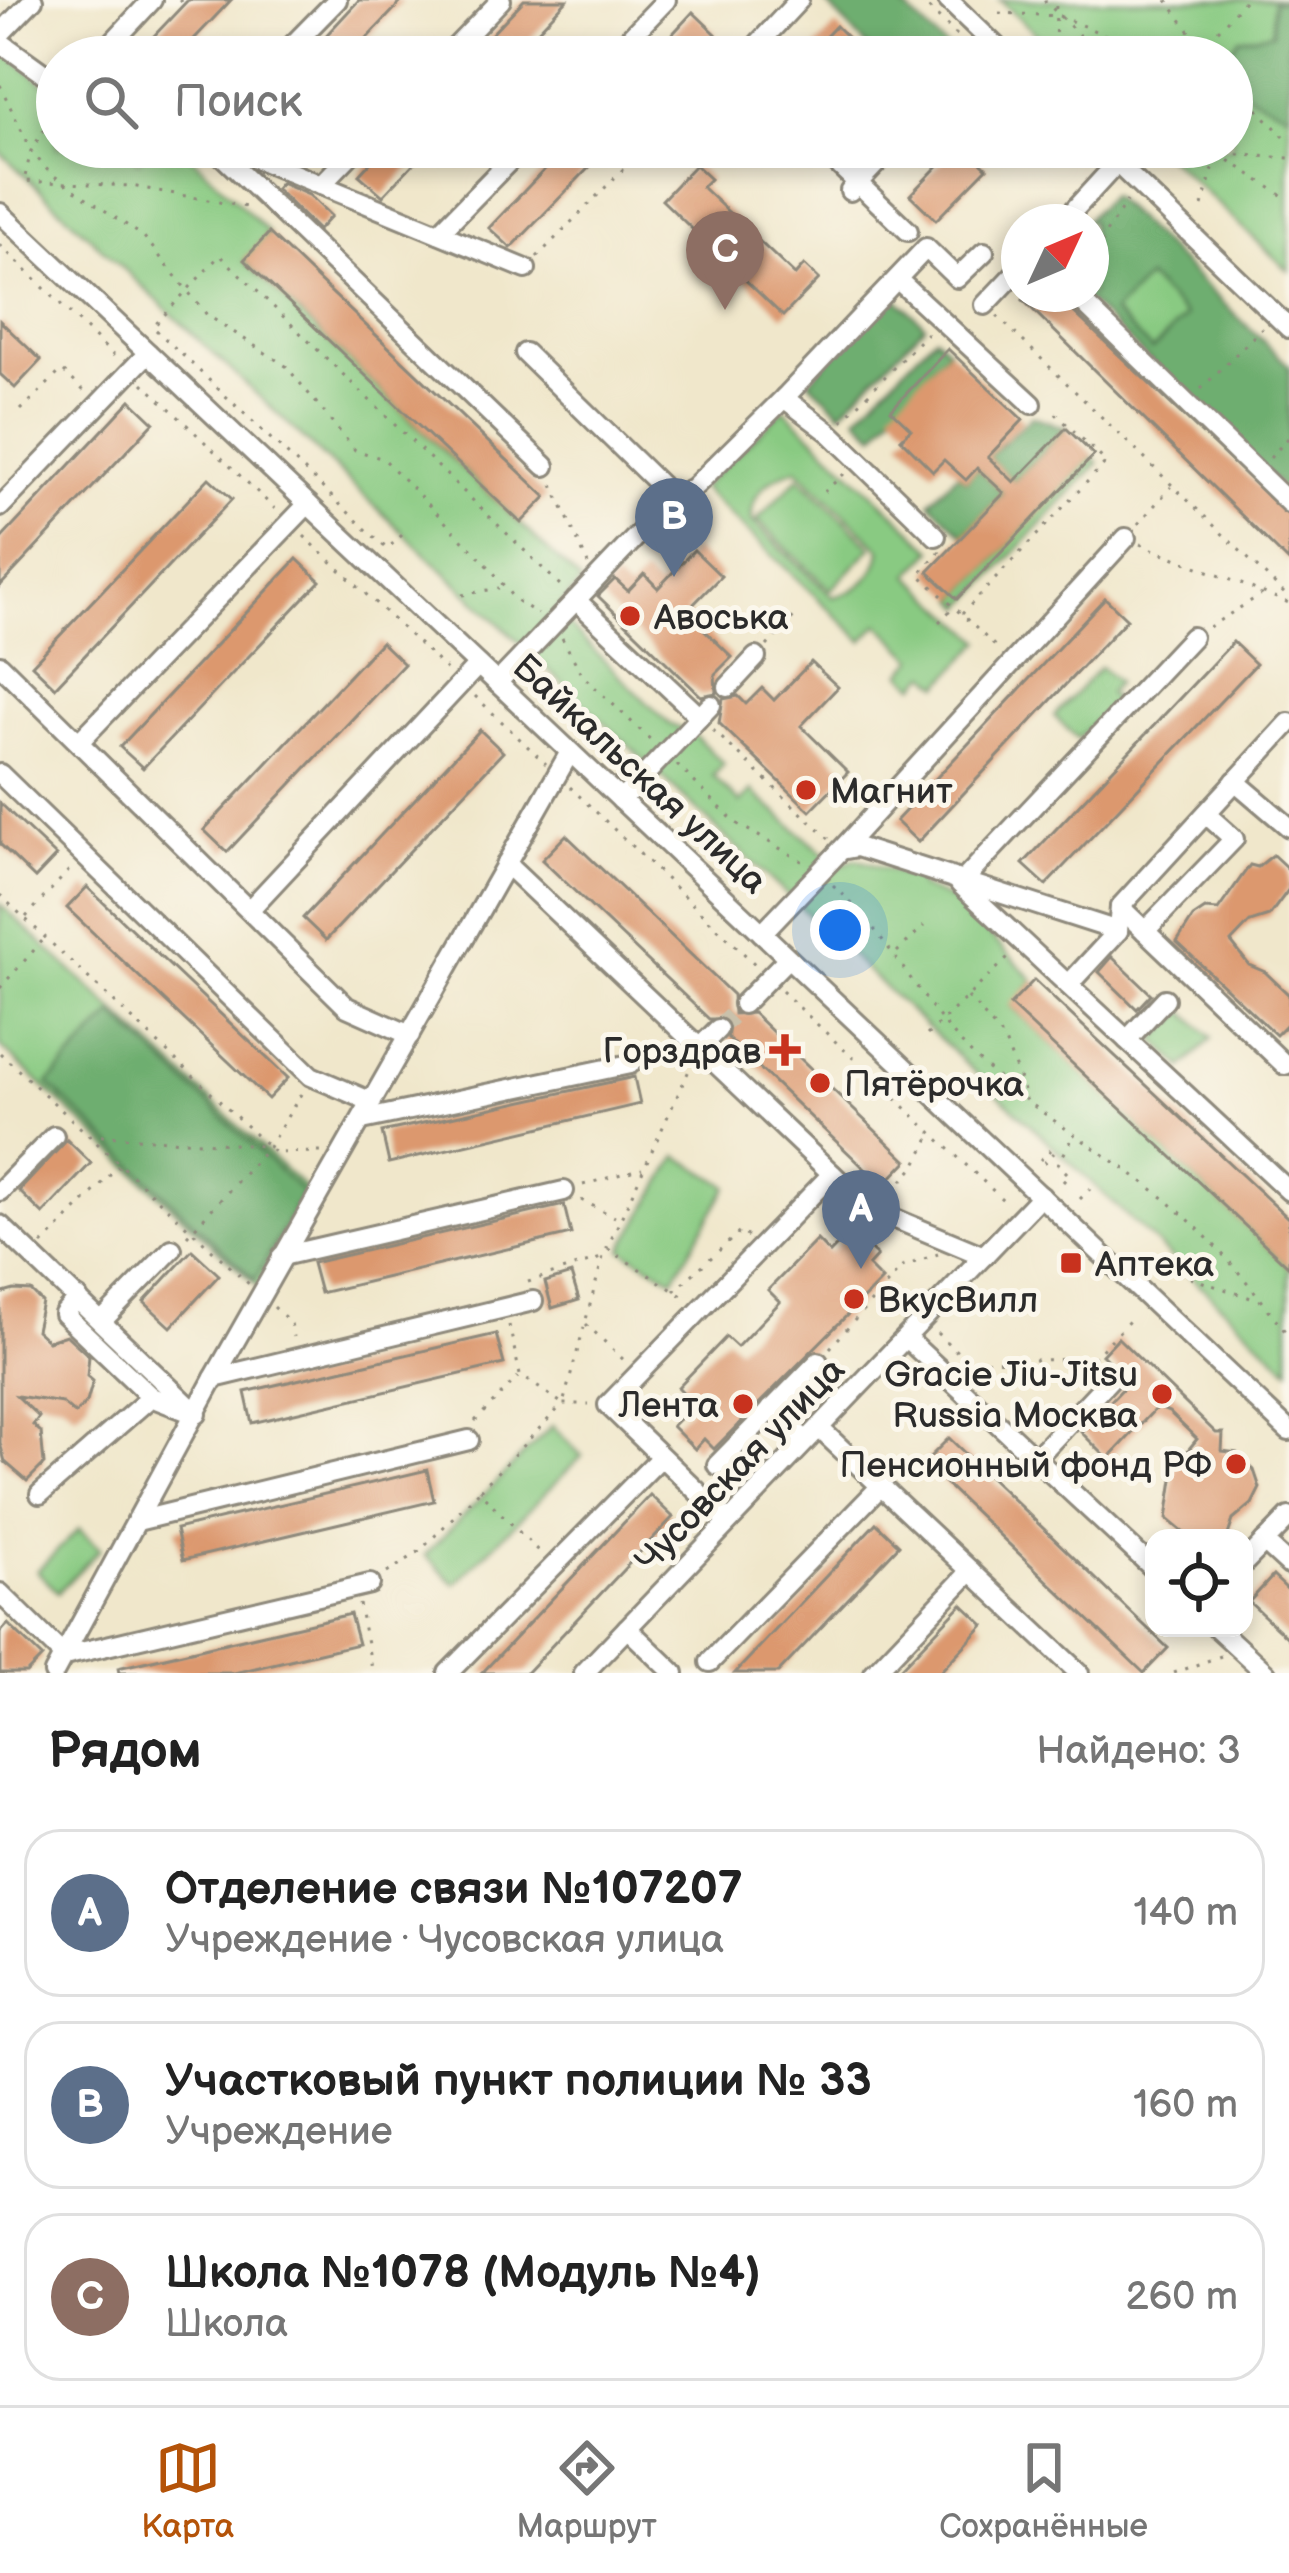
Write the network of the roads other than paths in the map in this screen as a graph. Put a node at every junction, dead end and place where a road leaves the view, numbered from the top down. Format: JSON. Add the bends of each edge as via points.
{"nodes":[{"id":1,"x":33,"y":0,"type":"edge"},
{"id":2,"x":152,"y":0,"type":"edge"},
{"id":3,"x":337,"y":0,"type":"edge"},
{"id":4,"x":501,"y":0,"type":"edge"},
{"id":5,"x":666,"y":0,"type":"edge"},
{"id":6,"x":948,"y":0,"type":"edge"},
{"id":7,"x":788,"y":4,"type":"edge"},
{"id":8,"x":119,"y":36,"type":"edge"},
{"id":9,"x":302,"y":36,"type":"edge"},
{"id":10,"x":466,"y":36,"type":"edge"},
{"id":11,"x":631,"y":36,"type":"edge"},
{"id":12,"x":763,"y":36,"type":"edge"},
{"id":13,"x":970,"y":36,"type":"edge"},
{"id":14,"x":0,"y":38,"type":"edge"},
{"id":15,"x":36,"y":66,"type":"edge"},
{"id":16,"x":235,"y":168,"type":"edge"},
{"id":17,"x":279,"y":168,"type":"edge"},
{"id":18,"x":338,"y":168,"type":"edge"},
{"id":19,"x":502,"y":168,"type":"edge"},
{"id":20,"x":838,"y":168,"type":"edge"},
{"id":21,"x":872,"y":168,"type":"edge"},
{"id":22,"x":1112,"y":170,"type":"junction"},
{"id":23,"x":321,"y":185,"type":"junction"},
{"id":24,"x":854,"y":187,"type":"junction"},
{"id":25,"x":1070,"y":192,"type":"dead end"},
{"id":26,"x":1080,"y":204,"type":"edge"},
{"id":27,"x":0,"y":213,"type":"edge"},
{"id":28,"x":908,"y":231,"type":"dead end"},
{"id":29,"x":439,"y":233,"type":"junction"},
{"id":30,"x":984,"y":252,"type":"dead end"},
{"id":31,"x":526,"y":269,"type":"road end"},
{"id":32,"x":897,"y":279,"type":"junction"},
{"id":33,"x":1001,"y":288,"type":"edge"},
{"id":34,"x":985,"y":305,"type":"road end"},
{"id":35,"x":1092,"y":312,"type":"edge"},
{"id":36,"x":1289,"y":328,"type":"edge"},
{"id":37,"x":148,"y":353,"type":"junction"},
{"id":38,"x":525,"y":353,"type":"dead end"},
{"id":39,"x":784,"y":398,"type":"junction"},
{"id":40,"x":1032,"y":404,"type":"road end"},
{"id":41,"x":545,"y":466,"type":"road end"},
{"id":42,"x":673,"y":498,"type":"junction"},
{"id":43,"x":1289,"y":503,"type":"edge"},
{"id":44,"x":308,"y":504,"type":"junction"},
{"id":45,"x":0,"y":507,"type":"edge"},
{"id":46,"x":936,"y":536,"type":"road end"},
{"id":47,"x":1126,"y":538,"type":"road end"},
{"id":48,"x":576,"y":600,"type":"junction"},
{"id":49,"x":1192,"y":637,"type":"road end"},
{"id":50,"x":756,"y":657,"type":"road end"},
{"id":51,"x":478,"y":664,"type":"junction"},
{"id":52,"x":0,"y":665,"type":"edge"},
{"id":53,"x":497,"y":683,"type":"junction"},
{"id":54,"x":728,"y":687,"type":"dead end"},
{"id":55,"x":1289,"y":723,"type":"edge"},
{"id":56,"x":80,"y":742,"type":"junction"},
{"id":57,"x":570,"y":752,"type":"junction"},
{"id":58,"x":0,"y":774,"type":"edge"},
{"id":59,"x":1235,"y":781,"type":"junction"},
{"id":60,"x":621,"y":800,"type":"junction"},
{"id":61,"x":1206,"y":814,"type":"junction"},
{"id":62,"x":1289,"y":827,"type":"edge"},
{"id":63,"x":841,"y":850,"type":"junction"},
{"id":64,"x":506,"y":864,"type":"junction"},
{"id":65,"x":960,"y":884,"type":"junction"},
{"id":66,"x":1120,"y":908,"type":"junction"},
{"id":67,"x":250,"y":909,"type":"junction"},
{"id":68,"x":1118,"y":931,"type":"junction"},
{"id":69,"x":1144,"y":931,"type":"junction"},
{"id":70,"x":762,"y":933,"type":"junction"},
{"id":71,"x":788,"y":958,"type":"junction"},
{"id":72,"x":1068,"y":986,"type":"junction"},
{"id":73,"x":1165,"y":999,"type":"dead end"},
{"id":74,"x":743,"y":1004,"type":"tunnel mouth"},
{"id":75,"x":718,"y":1029,"type":"tunnel mouth"},
{"id":76,"x":410,"y":1035,"type":"junction"},
{"id":77,"x":1127,"y":1040,"type":"junction"},
{"id":78,"x":699,"y":1048,"type":"junction"},
{"id":79,"x":630,"y":1064,"type":"road end"},
{"id":80,"x":1285,"y":1065,"type":"dead end"},
{"id":81,"x":372,"y":1102,"type":"junction"},
{"id":82,"x":362,"y":1120,"type":"junction"},
{"id":83,"x":54,"y":1136,"type":"dead end"},
{"id":84,"x":832,"y":1174,"type":"junction"},
{"id":85,"x":0,"y":1191,"type":"edge"},
{"id":86,"x":564,"y":1191,"type":"road end"},
{"id":87,"x":1289,"y":1191,"type":"edge"},
{"id":88,"x":1041,"y":1196,"type":"junction"},
{"id":89,"x":0,"y":1226,"type":"edge"},
{"id":90,"x":172,"y":1249,"type":"road end"},
{"id":91,"x":282,"y":1256,"type":"junction"},
{"id":92,"x":984,"y":1256,"type":"junction"},
{"id":93,"x":78,"y":1298,"type":"junction"},
{"id":94,"x":533,"y":1301,"type":"road end"},
{"id":95,"x":102,"y":1322,"type":"junction"},
{"id":96,"x":906,"y":1338,"type":"junction"},
{"id":97,"x":818,"y":1362,"type":"road end"},
{"id":98,"x":214,"y":1378,"type":"junction"},
{"id":99,"x":1111,"y":1378,"type":"road end"},
{"id":100,"x":151,"y":1397,"type":"junction"},
{"id":101,"x":1289,"y":1398,"type":"edge"},
{"id":102,"x":771,"y":1409,"type":"junction"},
{"id":103,"x":197,"y":1414,"type":"junction"},
{"id":104,"x":1272,"y":1415,"type":"junction"},
{"id":105,"x":1289,"y":1431,"type":"edge"},
{"id":106,"x":812,"y":1434,"type":"junction"},
{"id":107,"x":469,"y":1440,"type":"road end"},
{"id":108,"x":661,"y":1456,"type":"junction"},
{"id":109,"x":1035,"y":1459,"type":"junction"},
{"id":110,"x":717,"y":1465,"type":"dead end"},
{"id":111,"x":881,"y":1486,"type":"junction"},
{"id":112,"x":40,"y":1494,"type":"dead end"},
{"id":113,"x":1289,"y":1516,"type":"edge"},
{"id":114,"x":728,"y":1521,"type":"junction"},
{"id":115,"x":137,"y":1522,"type":"junction"},
{"id":116,"x":1264,"y":1542,"type":"junction"},
{"id":117,"x":1253,"y":1554,"type":"edge"},
{"id":118,"x":1145,"y":1561,"type":"edge"},
{"id":119,"x":1289,"y":1565,"type":"edge"},
{"id":120,"x":971,"y":1571,"type":"junction"},
{"id":121,"x":363,"y":1586,"type":"road end"},
{"id":122,"x":0,"y":1593,"type":"edge"},
{"id":123,"x":627,"y":1628,"type":"junction"},
{"id":124,"x":1227,"y":1637,"type":"edge"},
{"id":125,"x":710,"y":1662,"type":"dead end"},
{"id":126,"x":59,"y":1664,"type":"edge"},
{"id":127,"x":1258,"y":1670,"type":"edge"},
{"id":128,"x":448,"y":1673,"type":"edge"},
{"id":129,"x":584,"y":1673,"type":"edge"},
{"id":130,"x":674,"y":1673,"type":"edge"},
{"id":131,"x":874,"y":1673,"type":"edge"},
{"id":132,"x":1079,"y":1673,"type":"edge"}],
"edges":[{"from":1,"to":14,"type":"street"},
{"from":2,"to":8,"type":"street"},
{"from":3,"to":9,"type":"street"},
{"from":4,"to":10,"type":"street"},
{"from":5,"to":11,"type":"street"},
{"from":6,"to":13,"type":"street"},
{"from":7,"to":12,"type":"street"},
{"from":14,"to":15,"type":"street"},
{"from":16,"to":41,"type":"street"},
{"from":17,"to":23,"type":"street"},
{"from":18,"to":23,"type":"street"},
{"from":19,"to":29,"type":"street"},
{"from":20,"to":24,"type":"street"},
{"from":21,"to":24,"type":"street"},
{"from":22,"to":25,"type":"street"},
{"from":22,"to":26,"type":"street"},
{"from":22,"to":36,"type":"street"},
{"from":23,"to":29,"type":"street"},
{"from":24,"to":28,"type":"street"},
{"from":27,"to":37,"type":"street","name":"Байкальская улица"},
{"from":29,"to":31,"type":"street"},
{"from":30,"to":32,"type":"street","via":[[957,278],[926,248]]},
{"from":32,"to":39,"type":"street"},
{"from":32,"to":40,"type":"street"},
{"from":33,"to":34,"type":"street"},
{"from":35,"to":43,"type":"street"},
{"from":37,"to":44,"type":"street","name":"Байкальская улица"},
{"from":37,"to":45,"type":"street"},
{"from":38,"to":42,"type":"street"},
{"from":39,"to":42,"type":"street"},
{"from":39,"to":46,"type":"street"},
{"from":42,"to":48,"type":"street"},
{"from":44,"to":51,"type":"street","name":"Байкальская улица"},
{"from":44,"to":56,"type":"street"},
{"from":47,"to":63,"type":"street"},
{"from":48,"to":53,"type":"street"},
{"from":48,"to":60,"type":"street","via":[[705,711]]},
{"from":49,"to":65,"type":"street"},
{"from":50,"to":54,"type":"street"},
{"from":51,"to":53,"type":"street","name":"Байкальская улица"},
{"from":51,"to":67,"type":"street"},
{"from":52,"to":56,"type":"street"},
{"from":53,"to":57,"type":"street","name":"Байкальская улица"},
{"from":55,"to":59,"type":"street"},
{"from":56,"to":67,"type":"street"},
{"from":57,"to":60,"type":"street","name":"Байкальская улица"},
{"from":57,"to":64,"type":"street"},
{"from":58,"to":81,"type":"street","via":[[311,1076]]},
{"from":59,"to":61,"type":"street"},
{"from":59,"to":62,"type":"street"},
{"from":60,"to":70,"type":"street","name":"Байкальская улица"},
{"from":61,"to":66,"type":"street"},
{"from":61,"to":69,"type":"street","via":[[1234,839]]},
{"from":63,"to":65,"type":"street","via":[[857,847]]},
{"from":63,"to":70,"type":"street"},
{"from":64,"to":76,"type":"street"},
{"from":64,"to":78,"type":"street"},
{"from":65,"to":68,"type":"street"},
{"from":65,"to":72,"type":"street"},
{"from":66,"to":68,"type":"street"},
{"from":66,"to":69,"type":"street"},
{"from":67,"to":76,"type":"street","via":[[347,1007]]},
{"from":68,"to":72,"type":"street"},
{"from":69,"to":80,"type":"street"},
{"from":70,"to":71,"type":"street","name":"Байкальская улица"},
{"from":71,"to":74,"type":"street"},
{"from":71,"to":88,"type":"street","name":"Байкальская улица"},
{"from":72,"to":77,"type":"street"},
{"from":73,"to":77,"type":"street"},
{"from":75,"to":78,"type":"street"},
{"from":76,"to":81,"type":"street"},
{"from":77,"to":87,"type":"street"},
{"from":78,"to":84,"type":"street"},
{"from":79,"to":82,"type":"street"},
{"from":81,"to":82,"type":"street"},
{"from":82,"to":91,"type":"street"},
{"from":83,"to":85,"type":"street"},
{"from":84,"to":92,"type":"street","via":[[876,1211]]},
{"from":84,"to":108,"type":"street","via":[[608,1405]]},
{"from":86,"to":91,"type":"street"},
{"from":88,"to":92,"type":"street","name":"Чусовская улица"},
{"from":88,"to":104,"type":"street","name":"Байкальская улица"},
{"from":89,"to":93,"type":"street"},
{"from":90,"to":95,"type":"street"},
{"from":91,"to":98,"type":"street"},
{"from":92,"to":96,"type":"street","name":"Чусовская улица"},
{"from":93,"to":95,"type":"street"},
{"from":93,"to":100,"type":"street","via":[[64,1314]]},
{"from":94,"to":98,"type":"street"},
{"from":95,"to":103,"type":"street"},
{"from":96,"to":106,"type":"street","name":"Чусовская улица"},
{"from":96,"to":109,"type":"street"},
{"from":97,"to":102,"type":"street"},
{"from":98,"to":103,"type":"street"},
{"from":99,"to":109,"type":"street"},
{"from":100,"to":103,"type":"street"},
{"from":100,"to":112,"type":"street"},
{"from":101,"to":104,"type":"street"},
{"from":102,"to":106,"type":"street"},
{"from":102,"to":110,"type":"street"},
{"from":103,"to":115,"type":"street"},
{"from":104,"to":105,"type":"street","name":"Байкальская улица"},
{"from":106,"to":111,"type":"street","via":[[853,1457]]},
{"from":106,"to":114,"type":"street","name":"Чусовская улица"},
{"from":107,"to":115,"type":"street"},
{"from":108,"to":114,"type":"street"},
{"from":108,"to":128,"type":"street"},
{"from":109,"to":118,"type":"street"},
{"from":111,"to":120,"type":"street"},
{"from":111,"to":125,"type":"street"},
{"from":113,"to":116,"type":"street"},
{"from":114,"to":123,"type":"street","name":"Чусовская улица"},
{"from":115,"to":126,"type":"street"},
{"from":116,"to":117,"type":"street"},
{"from":116,"to":119,"type":"street"},
{"from":120,"to":131,"type":"street"},
{"from":120,"to":132,"type":"street"},
{"from":121,"to":126,"type":"street"},
{"from":122,"to":126,"type":"street"},
{"from":123,"to":129,"type":"street","name":"Чусовская улица"},
{"from":123,"to":130,"type":"street"},
{"from":124,"to":127,"type":"street"}]}
